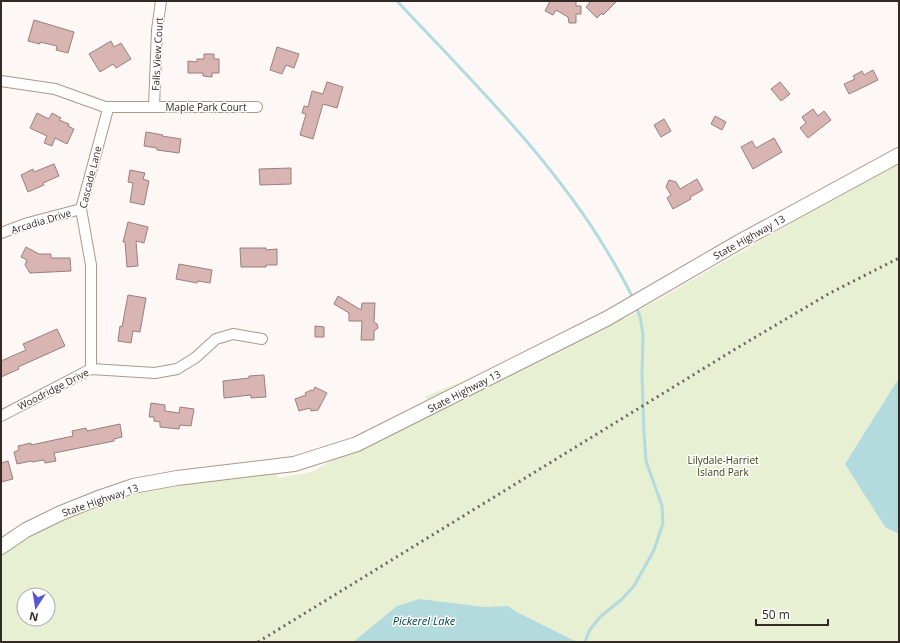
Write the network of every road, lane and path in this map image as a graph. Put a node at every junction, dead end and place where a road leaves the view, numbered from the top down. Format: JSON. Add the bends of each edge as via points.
{"nodes":[{"id":1,"x":161,"y":1,"type":"edge"},
{"id":2,"x":1,"y":81,"type":"edge"},
{"id":3,"x":105,"y":107,"type":"junction"},
{"id":4,"x":154,"y":107,"type":"junction"},
{"id":5,"x":257,"y":107,"type":"dead end"},
{"id":6,"x":899,"y":155,"type":"edge"},
{"id":7,"x":81,"y":209,"type":"junction"},
{"id":8,"x":1,"y":233,"type":"edge"},
{"id":9,"x":262,"y":339,"type":"dead end"},
{"id":10,"x":91,"y":369,"type":"junction"},
{"id":11,"x":1,"y":416,"type":"edge"},
{"id":12,"x":1,"y":547,"type":"edge"}],
"edges":[{"from":1,"to":4,"type":"street","name":"Falls View Court","via":[[157,30]]},
{"from":2,"to":3,"type":"street","name":"Maple Park Court","via":[[55,89]]},
{"from":3,"to":4,"type":"street","name":"Maple Park Court"},
{"from":3,"to":7,"type":"street","name":"Cascade Lane","via":[[108,109]]},
{"from":4,"to":5,"type":"street","name":"Maple Park Court"},
{"from":6,"to":12,"type":"street","name":"State Highway 13","via":[[710,258],[608,318],[357,444],[294,464],[133,486],[60,513],[26,530]]},
{"from":7,"to":8,"type":"street","name":"Arcadia Drive"},
{"from":7,"to":10,"type":"street","name":"Cascade Lane","via":[[91,265]]},
{"from":9,"to":10,"type":"street","name":"Woodridge Drive","via":[[233,334],[216,339],[195,358],[177,369],[155,373]]},
{"from":10,"to":11,"type":"street","name":"Woodridge Drive"}]}
